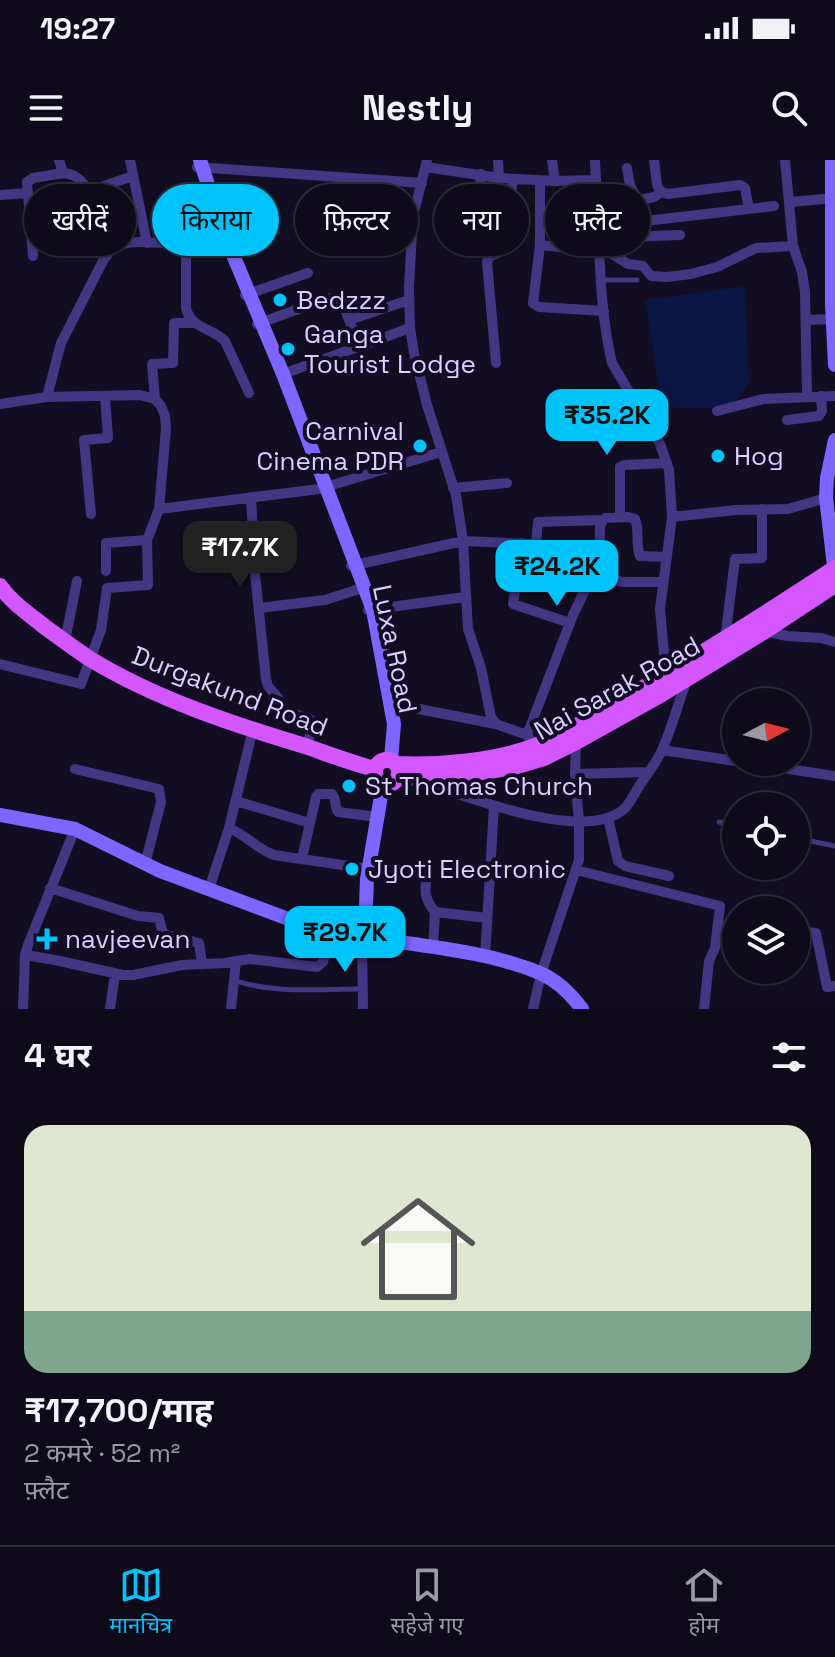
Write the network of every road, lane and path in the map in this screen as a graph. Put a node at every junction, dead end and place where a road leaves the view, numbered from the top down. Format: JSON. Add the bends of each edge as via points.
{"nodes":[{"id":1,"x":59,"y":160,"type":"edge"},
{"id":2,"x":130,"y":160,"type":"edge"},
{"id":3,"x":498,"y":160,"type":"edge"},
{"id":4,"x":552,"y":160,"type":"edge"},
{"id":5,"x":595,"y":160,"type":"edge"},
{"id":6,"x":654,"y":160,"type":"edge"},
{"id":7,"x":785,"y":160,"type":"edge"},
{"id":8,"x":832,"y":160,"type":"edge"},
{"id":9,"x":198,"y":164,"type":"edge"},
{"id":10,"x":427,"y":164,"type":"edge"},
{"id":11,"x":627,"y":168,"type":"dead end"},
{"id":12,"x":63,"y":173,"type":"junction"},
{"id":13,"x":481,"y":174,"type":"junction"},
{"id":14,"x":133,"y":176,"type":"junction"},
{"id":15,"x":499,"y":178,"type":"junction"},
{"id":16,"x":513,"y":179,"type":"junction"},
{"id":17,"x":596,"y":180,"type":"junction"},
{"id":18,"x":540,"y":181,"type":"junction"},
{"id":19,"x":555,"y":181,"type":"junction"},
{"id":20,"x":422,"y":183,"type":"junction"},
{"id":21,"x":27,"y":184,"type":"edge"},
{"id":22,"x":83,"y":184,"type":"edge"},
{"id":23,"x":110,"y":184,"type":"edge"},
{"id":24,"x":202,"y":184,"type":"edge"},
{"id":25,"x":480,"y":184,"type":"edge"},
{"id":26,"x":512,"y":184,"type":"edge"},
{"id":27,"x":596,"y":184,"type":"edge"},
{"id":28,"x":630,"y":184,"type":"edge"},
{"id":29,"x":661,"y":192,"type":"junction"},
{"id":30,"x":24,"y":193,"type":"edge"},
{"id":31,"x":0,"y":195,"type":"edge"},
{"id":32,"x":650,"y":198,"type":"edge"},
{"id":33,"x":834,"y":198,"type":"edge"},
{"id":34,"x":790,"y":202,"type":"junction"},
{"id":35,"x":774,"y":206,"type":"dead end"},
{"id":36,"x":749,"y":209,"type":"junction"},
{"id":37,"x":650,"y":221,"type":"edge"},
{"id":38,"x":680,"y":235,"type":"dead end"},
{"id":39,"x":650,"y":236,"type":"edge"},
{"id":40,"x":136,"y":243,"type":"edge"},
{"id":41,"x":147,"y":243,"type":"junction"},
{"id":42,"x":152,"y":243,"type":"edge"},
{"id":43,"x":540,"y":245,"type":"junction"},
{"id":44,"x":545,"y":246,"type":"edge"},
{"id":45,"x":793,"y":246,"type":"junction"},
{"id":46,"x":106,"y":256,"type":"edge"},
{"id":47,"x":186,"y":256,"type":"edge"},
{"id":48,"x":231,"y":256,"type":"edge"},
{"id":49,"x":490,"y":256,"type":"edge"},
{"id":50,"x":600,"y":256,"type":"edge"},
{"id":51,"x":615,"y":256,"type":"edge"},
{"id":52,"x":308,"y":273,"type":"dead end"},
{"id":53,"x":601,"y":280,"type":"junction"},
{"id":54,"x":637,"y":280,"type":"dead end"},
{"id":55,"x":247,"y":294,"type":"junction"},
{"id":56,"x":409,"y":300,"type":"junction"},
{"id":57,"x":604,"y":311,"type":"junction"},
{"id":58,"x":349,"y":320,"type":"junction"},
{"id":59,"x":806,"y":320,"type":"junction"},
{"id":60,"x":834,"y":321,"type":"edge"},
{"id":61,"x":193,"y":323,"type":"junction"},
{"id":62,"x":259,"y":323,"type":"junction"},
{"id":63,"x":410,"y":328,"type":"junction"},
{"id":64,"x":834,"y":340,"type":"edge"},
{"id":65,"x":359,"y":346,"type":"junction"},
{"id":66,"x":496,"y":363,"type":"dead end"},
{"id":67,"x":835,"y":365,"type":"edge"},
{"id":68,"x":283,"y":374,"type":"junction"},
{"id":69,"x":249,"y":393,"type":"dead end"},
{"id":70,"x":105,"y":396,"type":"junction"},
{"id":71,"x":821,"y":396,"type":"junction"},
{"id":72,"x":835,"y":396,"type":"edge"},
{"id":73,"x":47,"y":397,"type":"junction"},
{"id":74,"x":807,"y":397,"type":"junction"},
{"id":75,"x":155,"y":399,"type":"junction"},
{"id":76,"x":0,"y":404,"type":"edge"},
{"id":77,"x":717,"y":411,"type":"dead end"},
{"id":78,"x":787,"y":420,"type":"dead end"},
{"id":79,"x":835,"y":440,"type":"edge"},
{"id":80,"x":441,"y":452,"type":"junction"},
{"id":81,"x":667,"y":463,"type":"junction"},
{"id":82,"x":507,"y":483,"type":"dead end"},
{"id":83,"x":322,"y":488,"type":"junction"},
{"id":84,"x":453,"y":488,"type":"junction"},
{"id":85,"x":251,"y":497,"type":"junction"},
{"id":86,"x":829,"y":497,"type":"edge"},
{"id":87,"x":159,"y":509,"type":"junction"},
{"id":88,"x":762,"y":509,"type":"junction"},
{"id":89,"x":91,"y":514,"type":"dead end"},
{"id":90,"x":620,"y":517,"type":"junction"},
{"id":91,"x":672,"y":517,"type":"junction"},
{"id":92,"x":603,"y":520,"type":"junction"},
{"id":93,"x":147,"y":540,"type":"junction"},
{"id":94,"x":463,"y":541,"type":"junction"},
{"id":95,"x":522,"y":543,"type":"junction"},
{"id":96,"x":536,"y":544,"type":"junction"},
{"id":97,"x":560,"y":557,"type":"dead end"},
{"id":98,"x":667,"y":557,"type":"junction"},
{"id":99,"x":354,"y":565,"type":"junction"},
{"id":100,"x":834,"y":568,"type":"edge"},
{"id":101,"x":106,"y":571,"type":"dead end"},
{"id":102,"x":835,"y":575,"type":"edge"},
{"id":103,"x":599,"y":578,"type":"junction"},
{"id":104,"x":77,"y":581,"type":"dead end"},
{"id":105,"x":662,"y":582,"type":"junction"},
{"id":106,"x":835,"y":585,"type":"edge"},
{"id":107,"x":0,"y":586,"type":"edge"},
{"id":108,"x":359,"y":589,"type":"junction"},
{"id":109,"x":465,"y":597,"type":"junction"},
{"id":110,"x":259,"y":608,"type":"junction"},
{"id":111,"x":370,"y":610,"type":"junction"},
{"id":112,"x":570,"y":623,"type":"junction"},
{"id":113,"x":765,"y":631,"type":"junction"},
{"id":114,"x":725,"y":639,"type":"junction"},
{"id":115,"x":65,"y":641,"type":"junction"},
{"id":116,"x":833,"y":641,"type":"edge"},
{"id":117,"x":90,"y":659,"type":"junction"},
{"id":118,"x":0,"y":664,"type":"edge"},
{"id":119,"x":686,"y":670,"type":"junction"},
{"id":120,"x":666,"y":675,"type":"junction"},
{"id":121,"x":414,"y":708,"type":"dead end"},
{"id":122,"x":496,"y":724,"type":"junction"},
{"id":123,"x":253,"y":729,"type":"junction"},
{"id":124,"x":576,"y":742,"type":"junction"},
{"id":125,"x":536,"y":746,"type":"junction"},
{"id":126,"x":307,"y":747,"type":"junction"},
{"id":127,"x":662,"y":750,"type":"junction"},
{"id":128,"x":394,"y":768,"type":"junction"},
{"id":129,"x":75,"y":769,"type":"dead end"},
{"id":130,"x":648,"y":772,"type":"junction"},
{"id":131,"x":575,"y":774,"type":"junction"},
{"id":132,"x":835,"y":776,"type":"edge"},
{"id":133,"x":236,"y":801,"type":"junction"},
{"id":134,"x":494,"y":806,"type":"junction"},
{"id":135,"x":378,"y":811,"type":"junction"},
{"id":136,"x":0,"y":815,"type":"edge"},
{"id":137,"x":608,"y":818,"type":"junction"},
{"id":138,"x":579,"y":822,"type":"junction"},
{"id":139,"x":719,"y":822,"type":"dead end"},
{"id":140,"x":310,"y":823,"type":"junction"},
{"id":141,"x":722,"y":823,"type":"edge"},
{"id":142,"x":229,"y":828,"type":"junction"},
{"id":143,"x":75,"y":829,"type":"junction"},
{"id":144,"x":810,"y":841,"type":"edge"},
{"id":145,"x":835,"y":846,"type":"edge"},
{"id":146,"x":302,"y":858,"type":"junction"},
{"id":147,"x":145,"y":864,"type":"junction"},
{"id":148,"x":428,"y":867,"type":"dead end"},
{"id":149,"x":369,"y":869,"type":"junction"},
{"id":150,"x":576,"y":870,"type":"junction"},
{"id":151,"x":669,"y":876,"type":"dead end"},
{"id":152,"x":50,"y":888,"type":"junction"},
{"id":153,"x":209,"y":889,"type":"junction"},
{"id":154,"x":435,"y":912,"type":"junction"},
{"id":155,"x":487,"y":918,"type":"junction"},
{"id":156,"x":718,"y":926,"type":"junction"},
{"id":157,"x":722,"y":926,"type":"edge"},
{"id":158,"x":810,"y":932,"type":"edge"},
{"id":159,"x":331,"y":933,"type":"junction"},
{"id":160,"x":362,"y":939,"type":"junction"},
{"id":161,"x":433,"y":948,"type":"junction"},
{"id":162,"x":25,"y":955,"type":"junction"},
{"id":163,"x":485,"y":957,"type":"junction"},
{"id":164,"x":236,"y":961,"type":"junction"},
{"id":165,"x":202,"y":964,"type":"junction"},
{"id":166,"x":115,"y":974,"type":"junction"},
{"id":167,"x":541,"y":974,"type":"junction"},
{"id":168,"x":233,"y":980,"type":"junction"},
{"id":169,"x":835,"y":986,"type":"edge"},
{"id":170,"x":362,"y":989,"type":"junction"},
{"id":171,"x":23,"y":1009,"type":"edge"},
{"id":172,"x":110,"y":1009,"type":"edge"},
{"id":173,"x":231,"y":1009,"type":"edge"},
{"id":174,"x":363,"y":1009,"type":"edge"},
{"id":175,"x":533,"y":1009,"type":"edge"},
{"id":176,"x":582,"y":1009,"type":"edge"},
{"id":177,"x":704,"y":1009,"type":"edge"}],
"edges":[{"from":1,"to":12,"type":"street"},
{"from":2,"to":14,"type":"street"},
{"from":3,"to":15,"type":"street"},
{"from":4,"to":19,"type":"street"},
{"from":5,"to":17,"type":"street"},
{"from":6,"to":29,"type":"street"},
{"from":7,"to":34,"type":"street"},
{"from":8,"to":33,"type":"street"},
{"from":9,"to":20,"type":"street"},
{"from":9,"to":24,"type":"street","name":"Luxa Road"},
{"from":9,"to":55,"type":"street"},
{"from":10,"to":13,"type":"street"},
{"from":10,"to":20,"type":"street"},
{"from":11,"to":28,"type":"street"},
{"from":12,"to":21,"type":"street"},
{"from":12,"to":22,"type":"street"},
{"from":13,"to":15,"type":"street"},
{"from":13,"to":25,"type":"street"},
{"from":14,"to":23,"type":"street"},
{"from":14,"to":41,"type":"street"},
{"from":15,"to":16,"type":"street"},
{"from":16,"to":18,"type":"street"},
{"from":16,"to":26,"type":"street"},
{"from":17,"to":19,"type":"street"},
{"from":17,"to":27,"type":"street"},
{"from":18,"to":19,"type":"street"},
{"from":18,"to":43,"type":"street"},
{"from":20,"to":56,"type":"street","via":[[409,254]]},
{"from":29,"to":32,"type":"street"},
{"from":29,"to":36,"type":"street","via":[[740,185]]},
{"from":30,"to":31,"type":"street"},
{"from":33,"to":34,"type":"street"},
{"from":33,"to":60,"type":"street"},
{"from":34,"to":45,"type":"street"},
{"from":35,"to":36,"type":"street"},
{"from":36,"to":37,"type":"street"},
{"from":38,"to":39,"type":"street"},
{"from":40,"to":41,"type":"street"},
{"from":41,"to":42,"type":"street"},
{"from":43,"to":44,"type":"street"},
{"from":43,"to":57,"type":"street","via":[[535,306]]},
{"from":45,"to":51,"type":"street","via":[[756,248],[717,267],[667,277],[651,276],[643,266]]},
{"from":45,"to":59,"type":"street","via":[[804,282]]},
{"from":46,"to":73,"type":"street","via":[[68,327]]},
{"from":47,"to":61,"type":"street","via":[[186,308]]},
{"from":48,"to":55,"type":"street","name":"Luxa Road"},
{"from":49,"to":66,"type":"street"},
{"from":50,"to":53,"type":"street"},
{"from":52,"to":55,"type":"street"},
{"from":53,"to":54,"type":"lane"},
{"from":53,"to":57,"type":"street"},
{"from":55,"to":62,"type":"street","name":"Luxa Road"},
{"from":56,"to":58,"type":"street"},
{"from":56,"to":63,"type":"street"},
{"from":57,"to":81,"type":"street","via":[[612,363]]},
{"from":58,"to":62,"type":"street","via":[[340,300],[331,298]]},
{"from":58,"to":65,"type":"street"},
{"from":59,"to":60,"type":"street"},
{"from":59,"to":74,"type":"street"},
{"from":60,"to":64,"type":"street"},
{"from":61,"to":69,"type":"street","via":[[225,341]]},
{"from":61,"to":75,"type":"street","via":[[174,323],[173,363],[152,364]]},
{"from":62,"to":68,"type":"street"},
{"from":62,"to":83,"type":"street","name":"Luxa Road"},
{"from":63,"to":65,"type":"street"},
{"from":63,"to":80,"type":"street"},
{"from":64,"to":67,"type":"street"},
{"from":65,"to":68,"type":"street"},
{"from":68,"to":83,"type":"street"},
{"from":70,"to":73,"type":"street"},
{"from":70,"to":75,"type":"street"},
{"from":70,"to":89,"type":"street","via":[[108,438],[84,440]]},
{"from":71,"to":72,"type":"street"},
{"from":71,"to":74,"type":"street"},
{"from":71,"to":78,"type":"street","via":[[819,416]]},
{"from":73,"to":76,"type":"street"},
{"from":74,"to":77,"type":"street","via":[[763,399]]},
{"from":75,"to":87,"type":"street","via":[[166,429]]},
{"from":79,"to":86,"type":"street"},
{"from":80,"to":83,"type":"street"},
{"from":80,"to":84,"type":"street"},
{"from":81,"to":90,"type":"street","via":[[620,467]]},
{"from":81,"to":91,"type":"street"},
{"from":82,"to":84,"type":"street"},
{"from":83,"to":85,"type":"street"},
{"from":83,"to":99,"type":"street","name":"Luxa Road"},
{"from":84,"to":94,"type":"street"},
{"from":85,"to":87,"type":"street"},
{"from":85,"to":110,"type":"street"},
{"from":86,"to":88,"type":"street","via":[[797,508]]},
{"from":86,"to":100,"type":"street"},
{"from":87,"to":93,"type":"street"},
{"from":88,"to":91,"type":"street"},
{"from":88,"to":114,"type":"street","via":[[762,558],[735,559]]},
{"from":90,"to":92,"type":"street"},
{"from":90,"to":98,"type":"street","via":[[636,521],[640,556]]},
{"from":91,"to":98,"type":"street"},
{"from":92,"to":96,"type":"street","via":[[538,522]]},
{"from":92,"to":103,"type":"street"},
{"from":93,"to":101,"type":"street","via":[[106,543]]},
{"from":93,"to":117,"type":"street","via":[[148,585],[107,588]]},
{"from":94,"to":95,"type":"street"},
{"from":94,"to":99,"type":"street"},
{"from":94,"to":109,"type":"street"},
{"from":95,"to":96,"type":"street"},
{"from":95,"to":112,"type":"street","via":[[513,604]]},
{"from":96,"to":97,"type":"street","via":[[555,545]]},
{"from":98,"to":105,"type":"street"},
{"from":99,"to":108,"type":"street","name":"Luxa Road"},
{"from":99,"to":111,"type":"street"},
{"from":100,"to":102,"type":"street"},
{"from":100,"to":114,"type":"main road","name":"Nai Sarak Road"},
{"from":103,"to":105,"type":"street"},
{"from":103,"to":112,"type":"street","via":[[586,588]]},
{"from":104,"to":115,"type":"street"},
{"from":105,"to":120,"type":"street"},
{"from":106,"to":113,"type":"main road","name":"Nai Sarak Road"},
{"from":107,"to":115,"type":"main road","name":"Durgakund Road"},
{"from":108,"to":110,"type":"street","via":[[325,600]]},
{"from":108,"to":111,"type":"street","name":"Luxa Road"},
{"from":109,"to":111,"type":"street"},
{"from":109,"to":122,"type":"street","via":[[468,629]]},
{"from":110,"to":126,"type":"street","via":[[268,686],[282,710],[312,721]]},
{"from":111,"to":128,"type":"street","via":[[394,724]]},
{"from":112,"to":125,"type":"street"},
{"from":113,"to":116,"type":"street"},
{"from":113,"to":119,"type":"main road","name":"Nai Sarak Road"},
{"from":114,"to":119,"type":"main road","name":"Nai Sarak Road"},
{"from":115,"to":117,"type":"main road","name":"Durgakund Road"},
{"from":117,"to":118,"type":"street","via":[[81,684]]},
{"from":117,"to":123,"type":"main road","name":"Durgakund Road","via":[[188,706]]},
{"from":119,"to":120,"type":"main road","name":"Nai Sarak Road"},
{"from":119,"to":124,"type":"main road","name":"Nai Sarak Road","via":[[662,694]]},
{"from":119,"to":127,"type":"street"},
{"from":120,"to":125,"type":"main road","name":"Nai Sarak Road"},
{"from":121,"to":122,"type":"street"},
{"from":122,"to":125,"type":"street"},
{"from":123,"to":126,"type":"main road","name":"Durgakund Road"},
{"from":123,"to":133,"type":"street"},
{"from":124,"to":125,"type":"main road","name":"Nai Sarak Road"},
{"from":124,"to":131,"type":"street"},
{"from":125,"to":128,"type":"main road","name":"Nai Sarak Road","via":[[486,758]]},
{"from":126,"to":128,"type":"main road","name":"Durgakund Road"},
{"from":127,"to":130,"type":"street"},
{"from":127,"to":132,"type":"street"},
{"from":128,"to":134,"type":"street"},
{"from":128,"to":135,"type":"street"},
{"from":129,"to":147,"type":"street","via":[[159,789],[161,802]]},
{"from":130,"to":131,"type":"street"},
{"from":130,"to":137,"type":"street","via":[[627,806]]},
{"from":131,"to":138,"type":"street"},
{"from":133,"to":140,"type":"street"},
{"from":133,"to":142,"type":"street"},
{"from":134,"to":138,"type":"street"},
{"from":134,"to":155,"type":"street"},
{"from":135,"to":140,"type":"street","via":[[338,812],[334,796],[322,792]]},
{"from":135,"to":149,"type":"street"},
{"from":136,"to":143,"type":"street"},
{"from":137,"to":138,"type":"street"},
{"from":137,"to":151,"type":"street","via":[[618,861]]},
{"from":138,"to":150,"type":"street"},
{"from":139,"to":141,"type":"lane"},
{"from":140,"to":146,"type":"street"},
{"from":142,"to":146,"type":"street","via":[[267,853]]},
{"from":142,"to":153,"type":"street"},
{"from":143,"to":147,"type":"street"},
{"from":143,"to":152,"type":"street"},
{"from":144,"to":145,"type":"lane"},
{"from":146,"to":149,"type":"street"},
{"from":147,"to":153,"type":"street"},
{"from":148,"to":154,"type":"street","via":[[426,901]]},
{"from":149,"to":160,"type":"street"},
{"from":150,"to":156,"type":"street","via":[[720,906]]},
{"from":150,"to":167,"type":"street"},
{"from":152,"to":162,"type":"street"},
{"from":152,"to":165,"type":"street","via":[[159,918],[163,934],[199,943]]},
{"from":153,"to":159,"type":"street"},
{"from":154,"to":155,"type":"street"},
{"from":154,"to":161,"type":"street"},
{"from":155,"to":163,"type":"street"},
{"from":156,"to":157,"type":"street"},
{"from":156,"to":177,"type":"street"},
{"from":158,"to":169,"type":"street","via":[[816,933],[827,987]]},
{"from":159,"to":160,"type":"street"},
{"from":159,"to":164,"type":"street","via":[[317,967]]},
{"from":160,"to":161,"type":"street"},
{"from":160,"to":170,"type":"street"},
{"from":161,"to":163,"type":"street"},
{"from":162,"to":166,"type":"street"},
{"from":162,"to":171,"type":"street"},
{"from":163,"to":167,"type":"street"},
{"from":164,"to":165,"type":"street"},
{"from":164,"to":168,"type":"street"},
{"from":165,"to":166,"type":"street"},
{"from":166,"to":172,"type":"street"},
{"from":167,"to":175,"type":"street"},
{"from":167,"to":176,"type":"street","via":[[572,995]]},
{"from":168,"to":170,"type":"lane","via":[[251,987]]},
{"from":168,"to":173,"type":"street"},
{"from":170,"to":174,"type":"street"}]}
